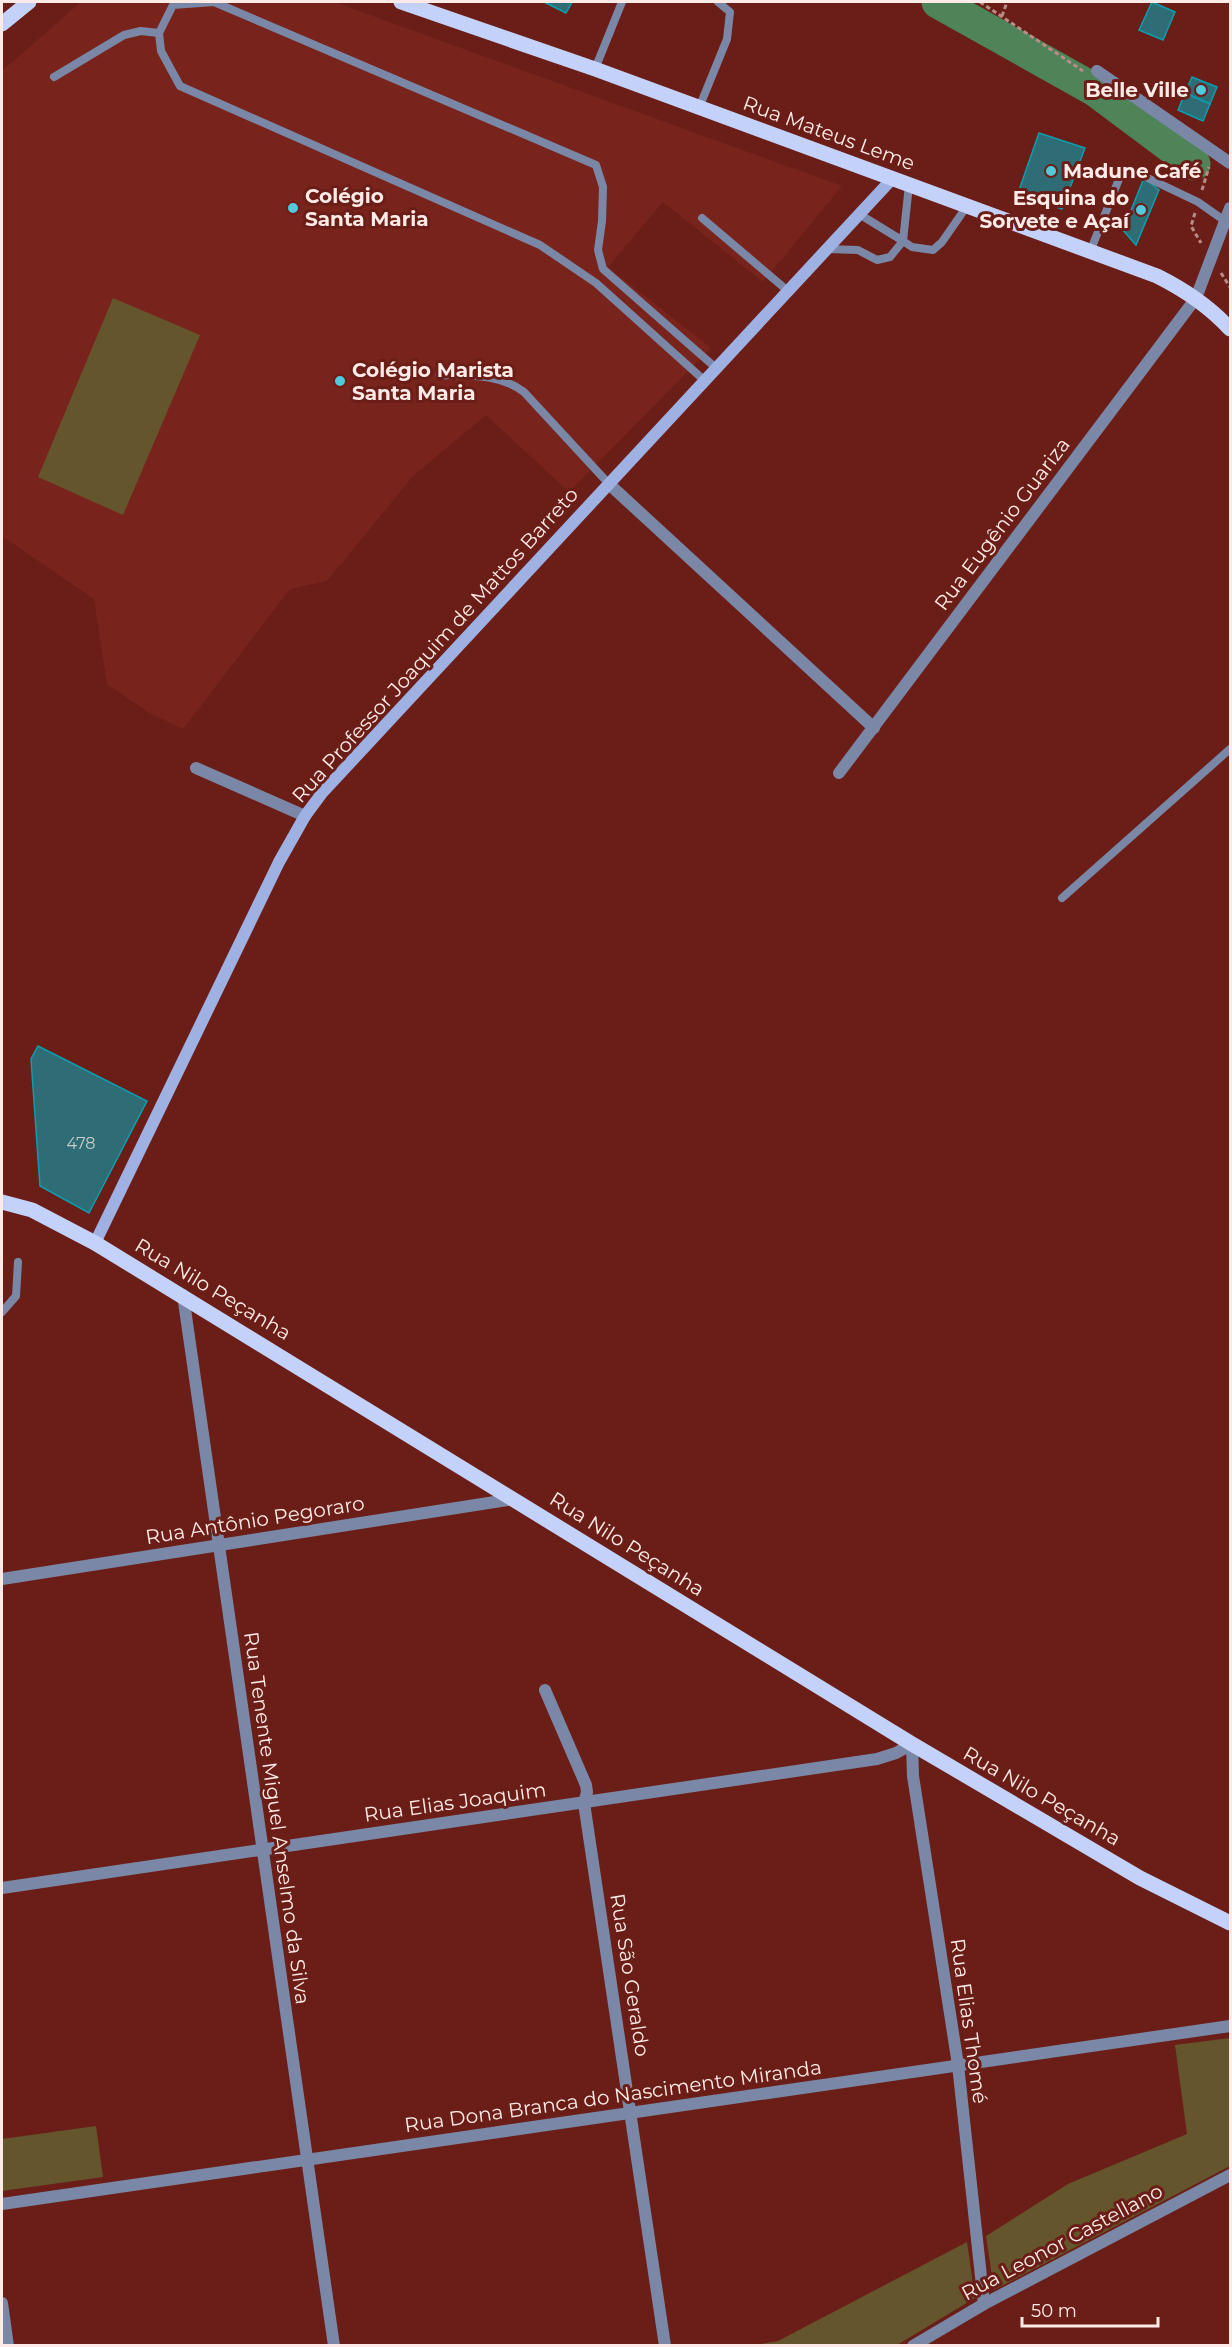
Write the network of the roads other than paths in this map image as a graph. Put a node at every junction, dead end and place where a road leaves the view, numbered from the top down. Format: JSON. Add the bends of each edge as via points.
{"nodes":[{"id":1,"x":29,"y":2,"type":"edge"},
{"id":2,"x":401,"y":2,"type":"edge"},
{"id":3,"x":622,"y":2,"type":"edge"},
{"id":4,"x":718,"y":2,"type":"edge"},
{"id":5,"x":2,"y":24,"type":"edge"},
{"id":6,"x":159,"y":33,"type":"junction"},
{"id":7,"x":595,"y":69,"type":"junction"},
{"id":8,"x":1097,"y":72,"type":"dead end"},
{"id":9,"x":54,"y":77,"type":"dead end"},
{"id":10,"x":699,"y":108,"type":"junction"},
{"id":11,"x":1230,"y":163,"type":"edge"},
{"id":12,"x":892,"y":179,"type":"junction"},
{"id":13,"x":909,"y":185,"type":"junction"},
{"id":14,"x":967,"y":206,"type":"junction"},
{"id":15,"x":1230,"y":208,"type":"edge"},
{"id":16,"x":859,"y":214,"type":"junction"},
{"id":17,"x":702,"y":218,"type":"dead end"},
{"id":18,"x":1225,"y":221,"type":"junction"},
{"id":19,"x":903,"y":241,"type":"junction"},
{"id":20,"x":827,"y":249,"type":"junction"},
{"id":21,"x":1090,"y":252,"type":"junction"},
{"id":22,"x":788,"y":291,"type":"junction"},
{"id":23,"x":1196,"y":298,"type":"junction"},
{"id":24,"x":1230,"y":329,"type":"edge"},
{"id":25,"x":716,"y":368,"type":"junction"},
{"id":26,"x":440,"y":375,"type":"dead end"},
{"id":27,"x":705,"y":381,"type":"junction"},
{"id":28,"x":609,"y":484,"type":"junction"},
{"id":29,"x":874,"y":728,"type":"junction"},
{"id":30,"x":1230,"y":749,"type":"edge"},
{"id":31,"x":196,"y":768,"type":"dead end"},
{"id":32,"x":839,"y":773,"type":"dead end"},
{"id":33,"x":305,"y":816,"type":"junction"},
{"id":34,"x":1062,"y":898,"type":"dead end"},
{"id":35,"x":2,"y":1202,"type":"edge"},
{"id":36,"x":95,"y":1242,"type":"junction"},
{"id":37,"x":18,"y":1262,"type":"dead end"},
{"id":38,"x":183,"y":1295,"type":"junction"},
{"id":39,"x":2,"y":1312,"type":"edge"},
{"id":40,"x":514,"y":1499,"type":"junction"},
{"id":41,"x":219,"y":1545,"type":"junction"},
{"id":42,"x":2,"y":1579,"type":"edge"},
{"id":43,"x":545,"y":1690,"type":"dead end"},
{"id":44,"x":912,"y":1744,"type":"junction"},
{"id":45,"x":584,"y":1803,"type":"junction"},
{"id":46,"x":262,"y":1850,"type":"junction"},
{"id":47,"x":2,"y":1888,"type":"edge"},
{"id":48,"x":1230,"y":1923,"type":"edge"},
{"id":49,"x":1230,"y":2026,"type":"edge"},
{"id":50,"x":958,"y":2065,"type":"junction"},
{"id":51,"x":630,"y":2113,"type":"junction"},
{"id":52,"x":307,"y":2160,"type":"junction"},
{"id":53,"x":1230,"y":2175,"type":"edge"},
{"id":54,"x":2,"y":2204,"type":"edge"},
{"id":55,"x":2,"y":2303,"type":"edge"},
{"id":56,"x":984,"y":2304,"type":"junction"},
{"id":57,"x":8,"y":2346,"type":"edge"},
{"id":58,"x":334,"y":2346,"type":"edge"},
{"id":59,"x":665,"y":2346,"type":"edge"},
{"id":60,"x":913,"y":2346,"type":"edge"}],
"edges":[{"from":1,"to":5,"type":"main road"},
{"from":2,"to":7,"type":"main road","name":"Rua Mateus Leme"},
{"from":3,"to":7,"type":"lane"},
{"from":4,"to":10,"type":"lane","via":[[730,12],[727,39]]},
{"from":6,"to":9,"type":"lane","via":[[141,31],[124,35]]},
{"from":6,"to":25,"type":"lane","via":[[173,5],[214,2],[596,165],[603,187],[598,250],[603,269]]},
{"from":6,"to":27,"type":"lane","via":[[161,51],[180,86],[540,245],[596,283]]},
{"from":7,"to":10,"type":"main road","name":"Rua Mateus Leme"},
{"from":8,"to":11,"type":"street"},
{"from":10,"to":12,"type":"main road","name":"Rua Mateus Leme"},
{"from":12,"to":13,"type":"main road","name":"Rua Mateus Leme"},
{"from":12,"to":16,"type":"main road","name":"Rua Professor Joaquim de Mattos Barreto"},
{"from":13,"to":14,"type":"main road","name":"Rua Mateus Leme"},
{"from":13,"to":19,"type":"lane"},
{"from":14,"to":19,"type":"lane","via":[[933,250],[912,247]]},
{"from":14,"to":21,"type":"main road","name":"Rua Mateus Leme"},
{"from":15,"to":18,"type":"street","name":"Rua Eugênio Guariza"},
{"from":16,"to":19,"type":"lane"},
{"from":16,"to":20,"type":"main road","name":"Rua Professor Joaquim de Mattos Barreto"},
{"from":17,"to":22,"type":"lane"},
{"from":18,"to":21,"type":"lane","via":[[1198,202],[1129,169],[1121,174]]},
{"from":18,"to":23,"type":"street","name":"Rua Eugênio Guariza"},
{"from":19,"to":20,"type":"lane","via":[[890,257],[877,260],[858,250]]},
{"from":20,"to":22,"type":"main road","name":"Rua Professor Joaquim de Mattos Barreto"},
{"from":21,"to":23,"type":"main road","name":"Rua Mateus Leme","via":[[1157,276]]},
{"from":22,"to":25,"type":"main road","name":"Rua Professor Joaquim de Mattos Barreto"},
{"from":23,"to":24,"type":"main road","name":"Rua Mateus Leme"},
{"from":23,"to":29,"type":"street","name":"Rua Eugênio Guariza"},
{"from":25,"to":27,"type":"main road","name":"Rua Professor Joaquim de Mattos Barreto"},
{"from":26,"to":28,"type":"lane","via":[[512,382]]},
{"from":27,"to":28,"type":"main road","name":"Rua Professor Joaquim de Mattos Barreto"},
{"from":28,"to":29,"type":"street"},
{"from":28,"to":33,"type":"main road","name":"Rua Professor Joaquim de Mattos Barreto","via":[[354,757]]},
{"from":29,"to":32,"type":"street","name":"Rua Eugênio Guariza"},
{"from":30,"to":34,"type":"lane"},
{"from":31,"to":33,"type":"street"},
{"from":33,"to":36,"type":"main road","name":"Rua Professor Joaquim de Mattos Barreto"},
{"from":35,"to":36,"type":"main road","name":"Rua Nilo Peçanha","via":[[32,1210]]},
{"from":36,"to":38,"type":"main road","name":"Rua Nilo Peçanha"},
{"from":37,"to":39,"type":"lane","via":[[16,1296]]},
{"from":38,"to":40,"type":"main road","name":"Rua Nilo Peçanha"},
{"from":38,"to":41,"type":"street","name":"Rua Tenente Miguel Anselmo da Silva"},
{"from":40,"to":41,"type":"street","name":"Rua Antônio Pegoraro"},
{"from":40,"to":44,"type":"main road","name":"Rua Nilo Peçanha"},
{"from":41,"to":42,"type":"street","name":"Rua Antônio Pegoraro"},
{"from":41,"to":46,"type":"street","name":"Rua Tenente Miguel Anselmo da Silva"},
{"from":43,"to":45,"type":"street","name":"Rua São Geraldo","via":[[584,1777]]},
{"from":44,"to":45,"type":"street","name":"Rua Elias Joaquim","via":[[877,1759]]},
{"from":44,"to":48,"type":"main road","name":"Rua Nilo Peçanha","via":[[1140,1878]]},
{"from":44,"to":50,"type":"street","name":"Rua Elias Thomé","via":[[913,1776]]},
{"from":45,"to":46,"type":"street","name":"Rua Elias Joaquim"},
{"from":45,"to":51,"type":"street","name":"Rua São Geraldo"},
{"from":46,"to":47,"type":"street","name":"Rua Elias Joaquim"},
{"from":46,"to":52,"type":"street","name":"Rua Tenente Miguel Anselmo da Silva"},
{"from":49,"to":50,"type":"street","name":"Rua Dona Branca do Nascimento Miranda"},
{"from":50,"to":51,"type":"street","name":"Rua Dona Branca do Nascimento Miranda"},
{"from":50,"to":56,"type":"street","name":"Rua Elias Thomé"},
{"from":51,"to":52,"type":"street","name":"Rua Dona Branca do Nascimento Miranda"},
{"from":51,"to":59,"type":"street","name":"Rua São Geraldo"},
{"from":52,"to":54,"type":"street","name":"Rua Dona Branca do Nascimento Miranda"},
{"from":52,"to":58,"type":"street","name":"Rua Tenente Miguel Anselmo da Silva"},
{"from":53,"to":56,"type":"street","name":"Rua Leonor Castellano"},
{"from":55,"to":57,"type":"street"},
{"from":56,"to":60,"type":"street","name":"Rua Leonor Castellano"}]}
